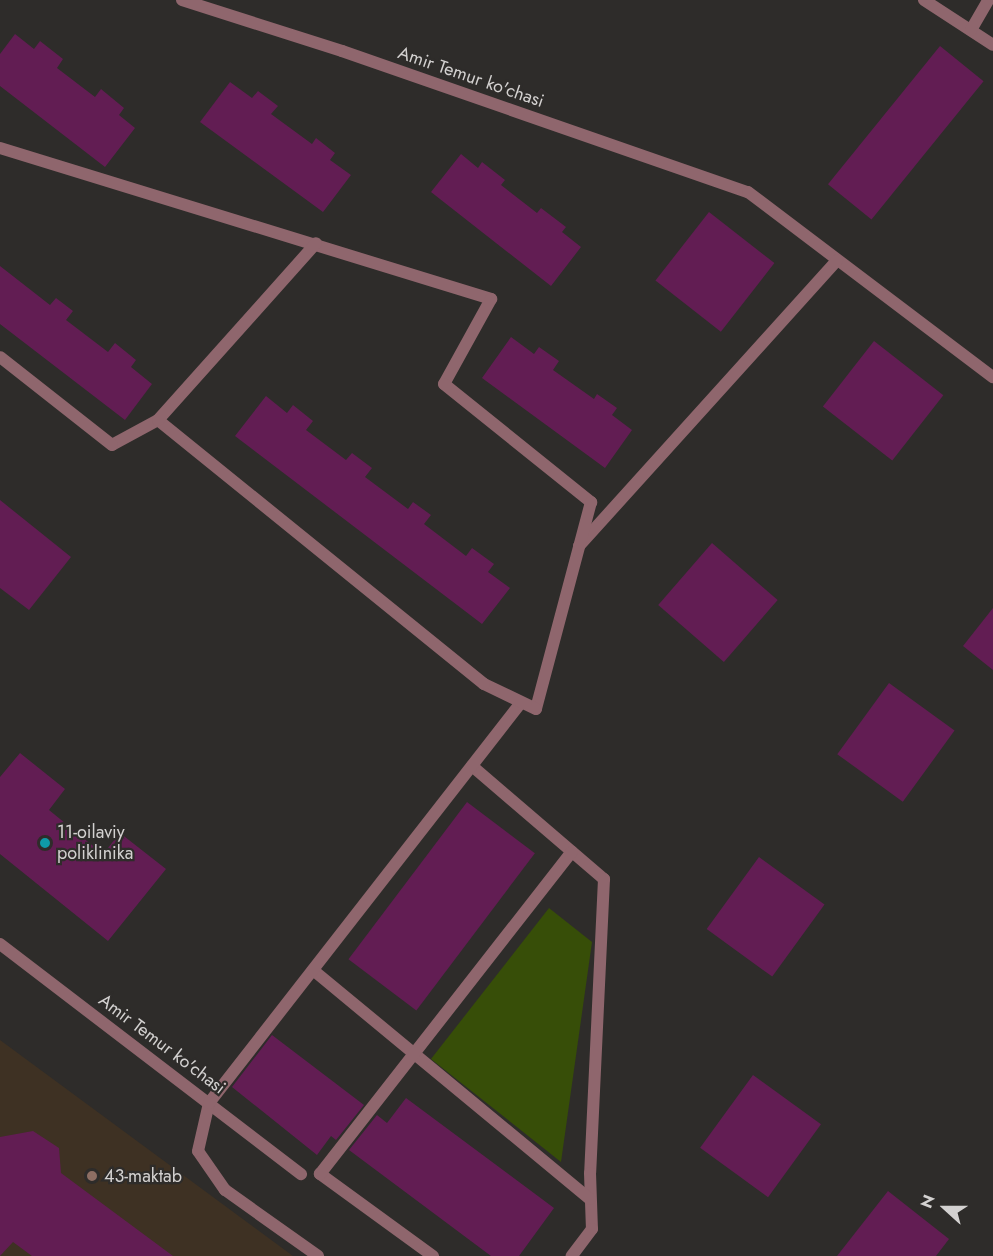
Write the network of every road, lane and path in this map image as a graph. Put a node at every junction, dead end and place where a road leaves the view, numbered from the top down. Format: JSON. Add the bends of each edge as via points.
{"nodes":[{"id":1,"x":182,"y":0,"type":"edge"},
{"id":2,"x":924,"y":0,"type":"edge"},
{"id":3,"x":988,"y":0,"type":"edge"},
{"id":4,"x":971,"y":30,"type":"junction"},
{"id":5,"x":993,"y":45,"type":"edge"},
{"id":6,"x":0,"y":148,"type":"edge"},
{"id":7,"x":316,"y":243,"type":"junction"},
{"id":8,"x":837,"y":260,"type":"junction"},
{"id":9,"x":0,"y":357,"type":"edge"},
{"id":10,"x":993,"y":377,"type":"edge"},
{"id":11,"x":158,"y":420,"type":"junction"},
{"id":12,"x":579,"y":546,"type":"junction"},
{"id":13,"x":520,"y":704,"type":"junction"},
{"id":14,"x":472,"y":766,"type":"junction"},
{"id":15,"x":572,"y":852,"type":"junction"},
{"id":16,"x":0,"y":944,"type":"edge"},
{"id":17,"x":313,"y":970,"type":"junction"},
{"id":18,"x":412,"y":1054,"type":"junction"},
{"id":19,"x":209,"y":1103,"type":"junction"},
{"id":20,"x":301,"y":1174,"type":"dead end"},
{"id":21,"x":590,"y":1199,"type":"junction"},
{"id":22,"x":318,"y":1256,"type":"edge"},
{"id":23,"x":433,"y":1256,"type":"edge"},
{"id":24,"x":572,"y":1256,"type":"edge"}],
"edges":[{"from":1,"to":8,"type":"street","name":"Amir Temur ko'chasi","via":[[342,51],[748,192]]},
{"from":2,"to":4,"type":"street"},
{"from":3,"to":4,"type":"street"},
{"from":4,"to":5,"type":"street"},
{"from":6,"to":7,"type":"street"},
{"from":7,"to":11,"type":"street"},
{"from":7,"to":12,"type":"street","via":[[491,299],[444,384],[591,502]]},
{"from":8,"to":10,"type":"street","name":"Amir Temur ko'chasi"},
{"from":8,"to":12,"type":"street"},
{"from":9,"to":11,"type":"street","via":[[112,445]]},
{"from":11,"to":13,"type":"street","via":[[484,684]]},
{"from":12,"to":13,"type":"street","via":[[536,709]]},
{"from":13,"to":14,"type":"street"},
{"from":14,"to":15,"type":"street"},
{"from":14,"to":17,"type":"street"},
{"from":15,"to":18,"type":"street"},
{"from":15,"to":21,"type":"street","via":[[604,879]]},
{"from":16,"to":19,"type":"street","name":"Amir Temur ko'chasi"},
{"from":17,"to":18,"type":"street"},
{"from":17,"to":19,"type":"street"},
{"from":18,"to":21,"type":"street"},
{"from":18,"to":23,"type":"street","via":[[320,1174]]},
{"from":19,"to":20,"type":"street","name":"Amir Temur ko'chasi"},
{"from":19,"to":22,"type":"street","via":[[198,1151],[225,1190]]},
{"from":21,"to":24,"type":"street","via":[[592,1229]]}]}
